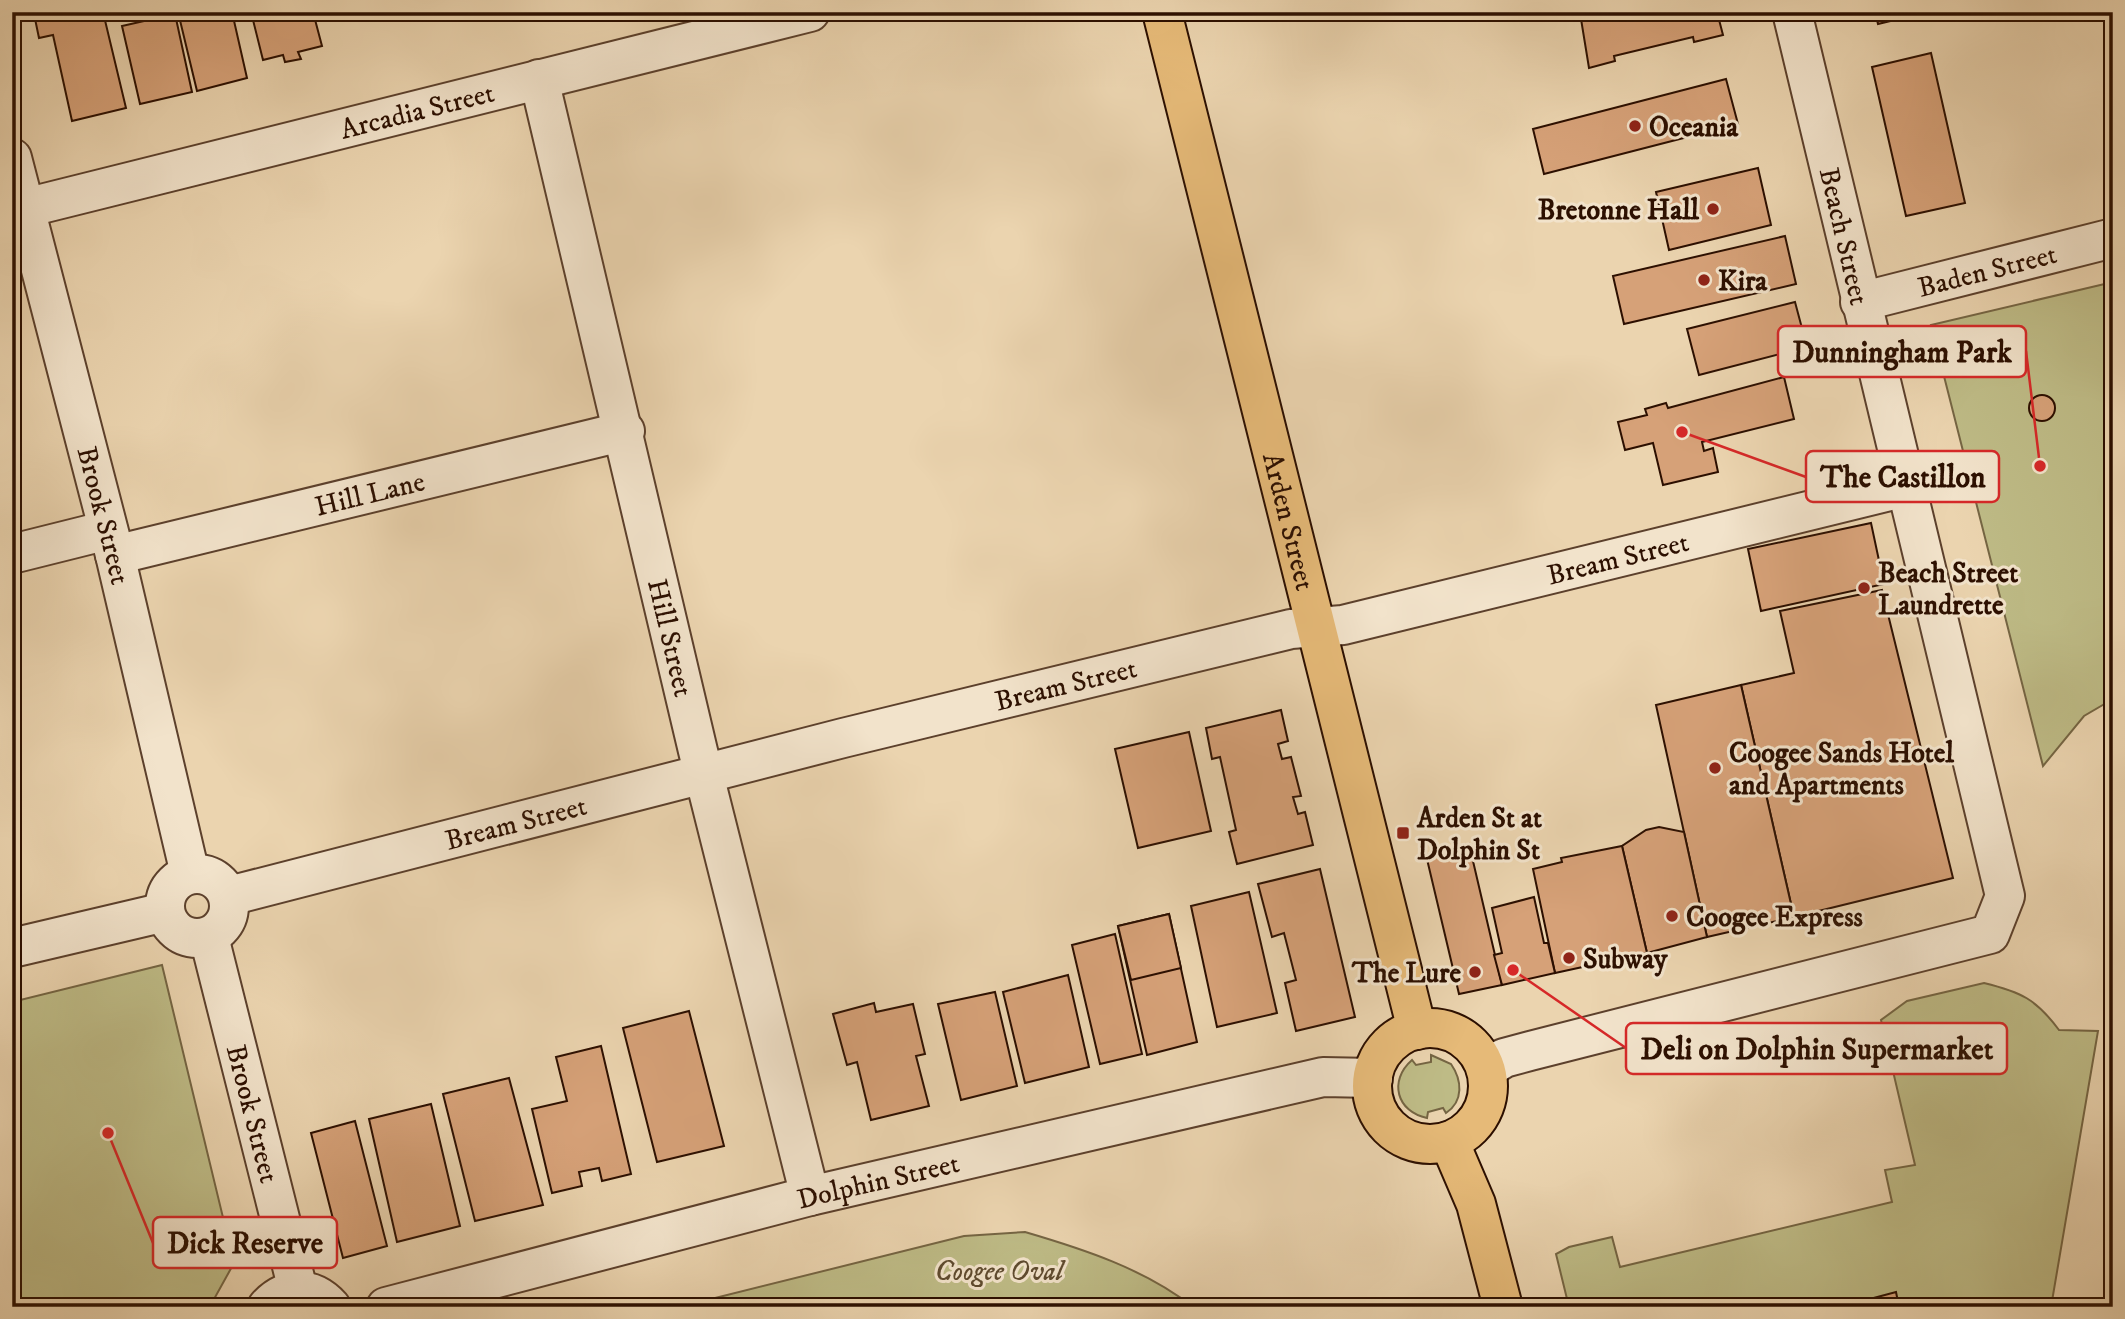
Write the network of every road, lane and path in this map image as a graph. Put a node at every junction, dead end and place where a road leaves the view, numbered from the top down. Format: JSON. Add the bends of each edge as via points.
{"nodes":[{"id":1,"x":810,"y":12,"type":"edge"},
{"id":2,"x":1162,"y":12,"type":"edge"},
{"id":3,"x":1792,"y":12,"type":"edge"},
{"id":4,"x":539,"y":79,"type":"junction"},
{"id":5,"x":12,"y":158,"type":"edge"},
{"id":6,"x":25,"y":208,"type":"junction"},
{"id":7,"x":2113,"y":238,"type":"edge"},
{"id":8,"x":1860,"y":302,"type":"junction"},
{"id":9,"x":625,"y":431,"type":"junction"},
{"id":10,"x":1906,"y":487,"type":"junction"},
{"id":11,"x":111,"y":542,"type":"junction"},
{"id":12,"x":12,"y":554,"type":"edge"},
{"id":13,"x":1316,"y":627,"type":"junction"},
{"id":14,"x":705,"y":774,"type":"junction"},
{"id":15,"x":190,"y":874,"type":"junction"},
{"id":16,"x":229,"y":896,"type":"junction"},
{"id":17,"x":165,"y":912,"type":"junction"},
{"id":18,"x":209,"y":937,"type":"junction"},
{"id":19,"x":12,"y":948,"type":"edge"},
{"id":20,"x":1417,"y":1030,"type":"junction"},
{"id":21,"x":1486,"y":1069,"type":"junction"},
{"id":22,"x":1373,"y":1078,"type":"junction"},
{"id":23,"x":1449,"y":1141,"type":"junction"},
{"id":24,"x":810,"y":1196,"type":"junction"},
{"id":25,"x":282,"y":1298,"type":"edge"},
{"id":26,"x":331,"y":1307,"type":"edge"},
{"id":27,"x":386,"y":1307,"type":"edge"},
{"id":28,"x":1503,"y":1307,"type":"edge"}],
"edges":[{"from":1,"to":4,"type":"street","name":"Arcadia Street"},
{"from":2,"to":13,"type":"main road","name":"Arden Street"},
{"from":3,"to":8,"type":"street","name":"Beach Street"},
{"from":4,"to":6,"type":"street","name":"Arcadia Street"},
{"from":4,"to":9,"type":"street","name":"Hill Street"},
{"from":5,"to":6,"type":"street","name":"Brook Street"},
{"from":6,"to":11,"type":"street","name":"Brook Street"},
{"from":7,"to":8,"type":"street","name":"Baden Street"},
{"from":8,"to":10,"type":"street","name":"Beach Street"},
{"from":9,"to":11,"type":"street","name":"Hill Lane"},
{"from":9,"to":14,"type":"street","name":"Hill Street"},
{"from":10,"to":13,"type":"street","name":"Bream Street","via":[[1343,625]]},
{"from":10,"to":21,"type":"street","name":"Beach Street","via":[[2005,896],[1990,934],[1504,1058]]},
{"from":11,"to":12,"type":"street","name":"Hill Lane"},
{"from":11,"to":15,"type":"street","name":"Brook Street"},
{"from":13,"to":14,"type":"street","name":"Bream Street","via":[[1291,629]]},
{"from":13,"to":20,"type":"main road","name":"Arden Street"},
{"from":14,"to":16,"type":"street","name":"Bream Street"},
{"from":14,"to":24,"type":"street","name":"Hill Street"},
{"from":15,"to":16,"type":"street","via":[[210,876]]},
{"from":15,"to":17,"type":"street","via":[[167,892]]},
{"from":16,"to":18,"type":"street","via":[[229,917]]},
{"from":17,"to":18,"type":"street","via":[[182,934]]},
{"from":17,"to":19,"type":"street"},
{"from":18,"to":25,"type":"street","name":"Brook Street"},
{"from":20,"to":21,"type":"main road","via":[[1434,1028],[1466,1040]]},
{"from":20,"to":22,"type":"main road","via":[[1387,1047]]},
{"from":21,"to":23,"type":"main road","via":[[1488,1091],[1479,1118]]},
{"from":22,"to":23,"type":"main road","via":[[1373,1098],[1393,1131],[1410,1141]]},
{"from":22,"to":24,"type":"street","name":"Dolphin Street","via":[[1323,1077]]},
{"from":23,"to":28,"type":"main road","via":[[1476,1204]]},
{"from":24,"to":27,"type":"street","name":"Dolphin Street"},
{"from":25,"to":26,"type":"street","via":[[310,1291]]}]}
